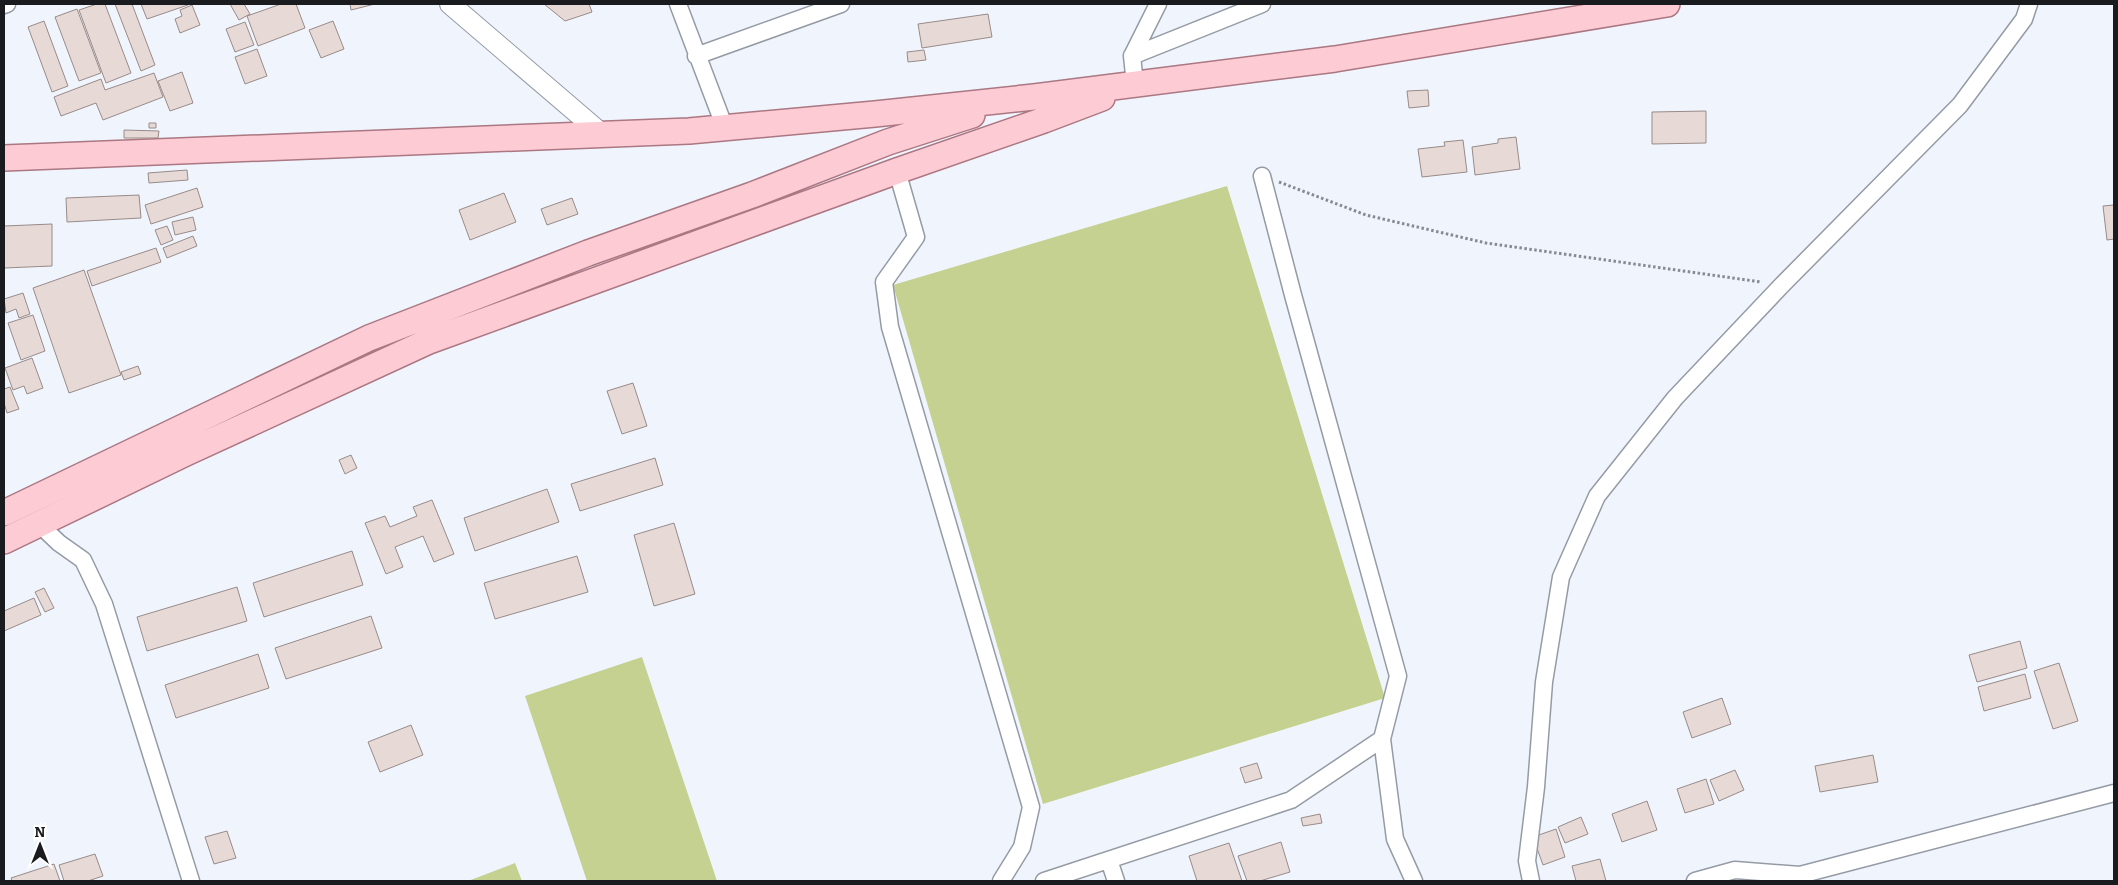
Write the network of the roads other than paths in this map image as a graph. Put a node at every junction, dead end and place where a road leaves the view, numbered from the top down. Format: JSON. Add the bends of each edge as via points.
{"nodes":[{"id":1,"x":450,"y":4,"type":"edge"},
{"id":2,"x":678,"y":4,"type":"edge"},
{"id":3,"x":841,"y":4,"type":"edge"},
{"id":4,"x":1158,"y":4,"type":"edge"},
{"id":5,"x":1262,"y":4,"type":"edge"},
{"id":6,"x":1667,"y":4,"type":"edge"},
{"id":7,"x":2029,"y":4,"type":"edge"},
{"id":8,"x":696,"y":56,"type":"junction"},
{"id":9,"x":1132,"y":56,"type":"junction"},
{"id":10,"x":1135,"y":84,"type":"junction"},
{"id":11,"x":1034,"y":97,"type":"junction"},
{"id":12,"x":875,"y":114,"type":"junction"},
{"id":13,"x":725,"y":128,"type":"junction"},
{"id":14,"x":603,"y":135,"type":"junction"},
{"id":15,"x":888,"y":142,"type":"junction"},
{"id":16,"x":4,"y":158,"type":"edge"},
{"id":17,"x":897,"y":171,"type":"junction"},
{"id":18,"x":1262,"y":176,"type":"road end"},
{"id":19,"x":4,"y":514,"type":"edge"},
{"id":20,"x":38,"y":524,"type":"junction"},
{"id":21,"x":4,"y":541,"type":"edge"},
{"id":22,"x":1382,"y":739,"type":"junction"},
{"id":23,"x":2114,"y":794,"type":"edge"},
{"id":24,"x":1110,"y":860,"type":"junction"},
{"id":25,"x":1801,"y":878,"type":"edge"},
{"id":26,"x":191,"y":881,"type":"edge"},
{"id":27,"x":1001,"y":881,"type":"edge"},
{"id":28,"x":1044,"y":881,"type":"edge"},
{"id":29,"x":1116,"y":881,"type":"edge"},
{"id":30,"x":1414,"y":881,"type":"edge"},
{"id":31,"x":1531,"y":881,"type":"edge"},
{"id":32,"x":1695,"y":881,"type":"edge"}],
"edges":[{"from":1,"to":14,"type":"street"},
{"from":2,"to":8,"type":"street"},
{"from":3,"to":8,"type":"street"},
{"from":4,"to":9,"type":"street"},
{"from":5,"to":9,"type":"street"},
{"from":6,"to":10,"type":"main road","via":[[1335,58]]},
{"from":7,"to":31,"type":"street","via":[[2024,19],[1960,105],[1675,398],[1597,496],[1561,577],[1544,682],[1527,861]]},
{"from":8,"to":13,"type":"street"},
{"from":9,"to":10,"type":"street"},
{"from":10,"to":11,"type":"main road"},
{"from":10,"to":17,"type":"main road","via":[[1044,120]]},
{"from":11,"to":12,"type":"main road"},
{"from":11,"to":15,"type":"main road"},
{"from":12,"to":13,"type":"main road"},
{"from":12,"to":15,"type":"main road","via":[[882,121]]},
{"from":13,"to":14,"type":"main road"},
{"from":14,"to":16,"type":"main road"},
{"from":15,"to":17,"type":"main road"},
{"from":15,"to":19,"type":"main road","via":[[369,338]]},
{"from":17,"to":20,"type":"main road","via":[[429,341]]},
{"from":17,"to":27,"type":"street","via":[[916,236],[884,282],[890,327],[1031,807],[1022,847]]},
{"from":18,"to":22,"type":"street","via":[[1398,676]]},
{"from":20,"to":21,"type":"main road"},
{"from":20,"to":26,"type":"street","via":[[83,560],[104,604]]},
{"from":22,"to":24,"type":"street","via":[[1291,800]]},
{"from":22,"to":30,"type":"street","via":[[1395,839]]},
{"from":23,"to":25,"type":"street"},
{"from":24,"to":28,"type":"street"},
{"from":24,"to":29,"type":"street"},
{"from":25,"to":32,"type":"street","via":[[1736,870]]}]}
